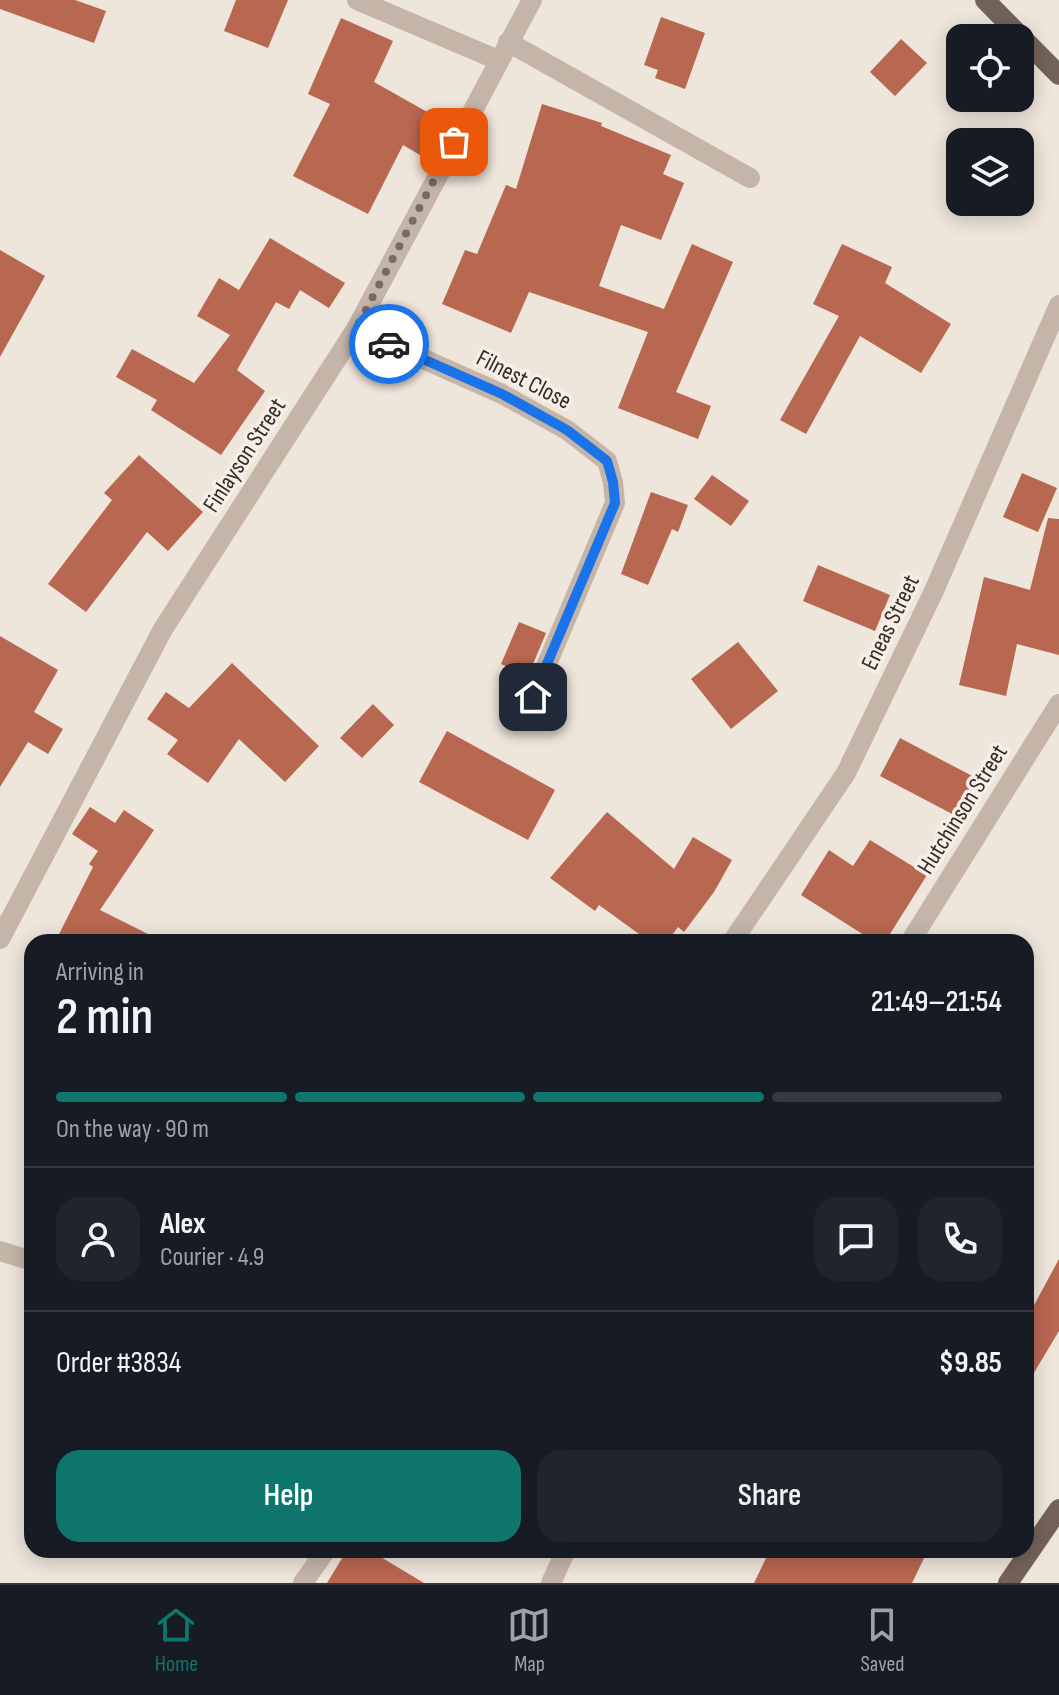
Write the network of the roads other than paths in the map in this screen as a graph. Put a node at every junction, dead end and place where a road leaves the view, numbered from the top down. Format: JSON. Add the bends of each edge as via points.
{"nodes":[{"id":1,"x":357,"y":0,"type":"edge"},
{"id":2,"x":532,"y":0,"type":"edge"},
{"id":3,"x":985,"y":0,"type":"edge"},
{"id":4,"x":508,"y":42,"type":"junction"},
{"id":5,"x":498,"y":60,"type":"junction"},
{"id":6,"x":1059,"y":75,"type":"edge"},
{"id":7,"x":750,"y":178,"type":"dead end"},
{"id":8,"x":1059,"y":305,"type":"edge"},
{"id":9,"x":356,"y":329,"type":"junction"},
{"id":10,"x":533,"y":697,"type":"dead end"},
{"id":11,"x":1059,"y":704,"type":"edge"},
{"id":12,"x":737,"y":934,"type":"edge"},
{"id":13,"x":915,"y":934,"type":"edge"},
{"id":14,"x":0,"y":939,"type":"edge"},
{"id":15,"x":0,"y":1251,"type":"edge"},
{"id":16,"x":24,"y":1258,"type":"edge"},
{"id":17,"x":1059,"y":1509,"type":"edge"},
{"id":18,"x":1034,"y":1545,"type":"edge"},
{"id":19,"x":320,"y":1558,"type":"edge"},
{"id":20,"x":562,"y":1558,"type":"edge"},
{"id":21,"x":1025,"y":1558,"type":"edge"},
{"id":22,"x":303,"y":1583,"type":"edge"},
{"id":23,"x":551,"y":1583,"type":"edge"},
{"id":24,"x":1008,"y":1583,"type":"edge"}],
"edges":[{"from":1,"to":5,"type":"street"},
{"from":2,"to":4,"type":"street","name":"Finlayson Street"},
{"from":3,"to":6,"type":"main road"},
{"from":4,"to":5,"type":"street","name":"Finlayson Street"},
{"from":4,"to":7,"type":"street"},
{"from":5,"to":9,"type":"street","name":"Finlayson Street"},
{"from":8,"to":12,"type":"street","name":"Eneas Street","via":[[933,593],[846,773]]},
{"from":9,"to":10,"type":"street","name":"Filnest Close","via":[[502,394],[567,430],[607,461],[615,503]]},
{"from":9,"to":14,"type":"street","name":"Finlayson Street","via":[[163,629]]},
{"from":11,"to":13,"type":"street","name":"Hutchinson Street"},
{"from":15,"to":16,"type":"street"},
{"from":17,"to":18,"type":"main road"},
{"from":19,"to":22,"type":"street"},
{"from":20,"to":23,"type":"street"},
{"from":21,"to":24,"type":"main road"}]}
